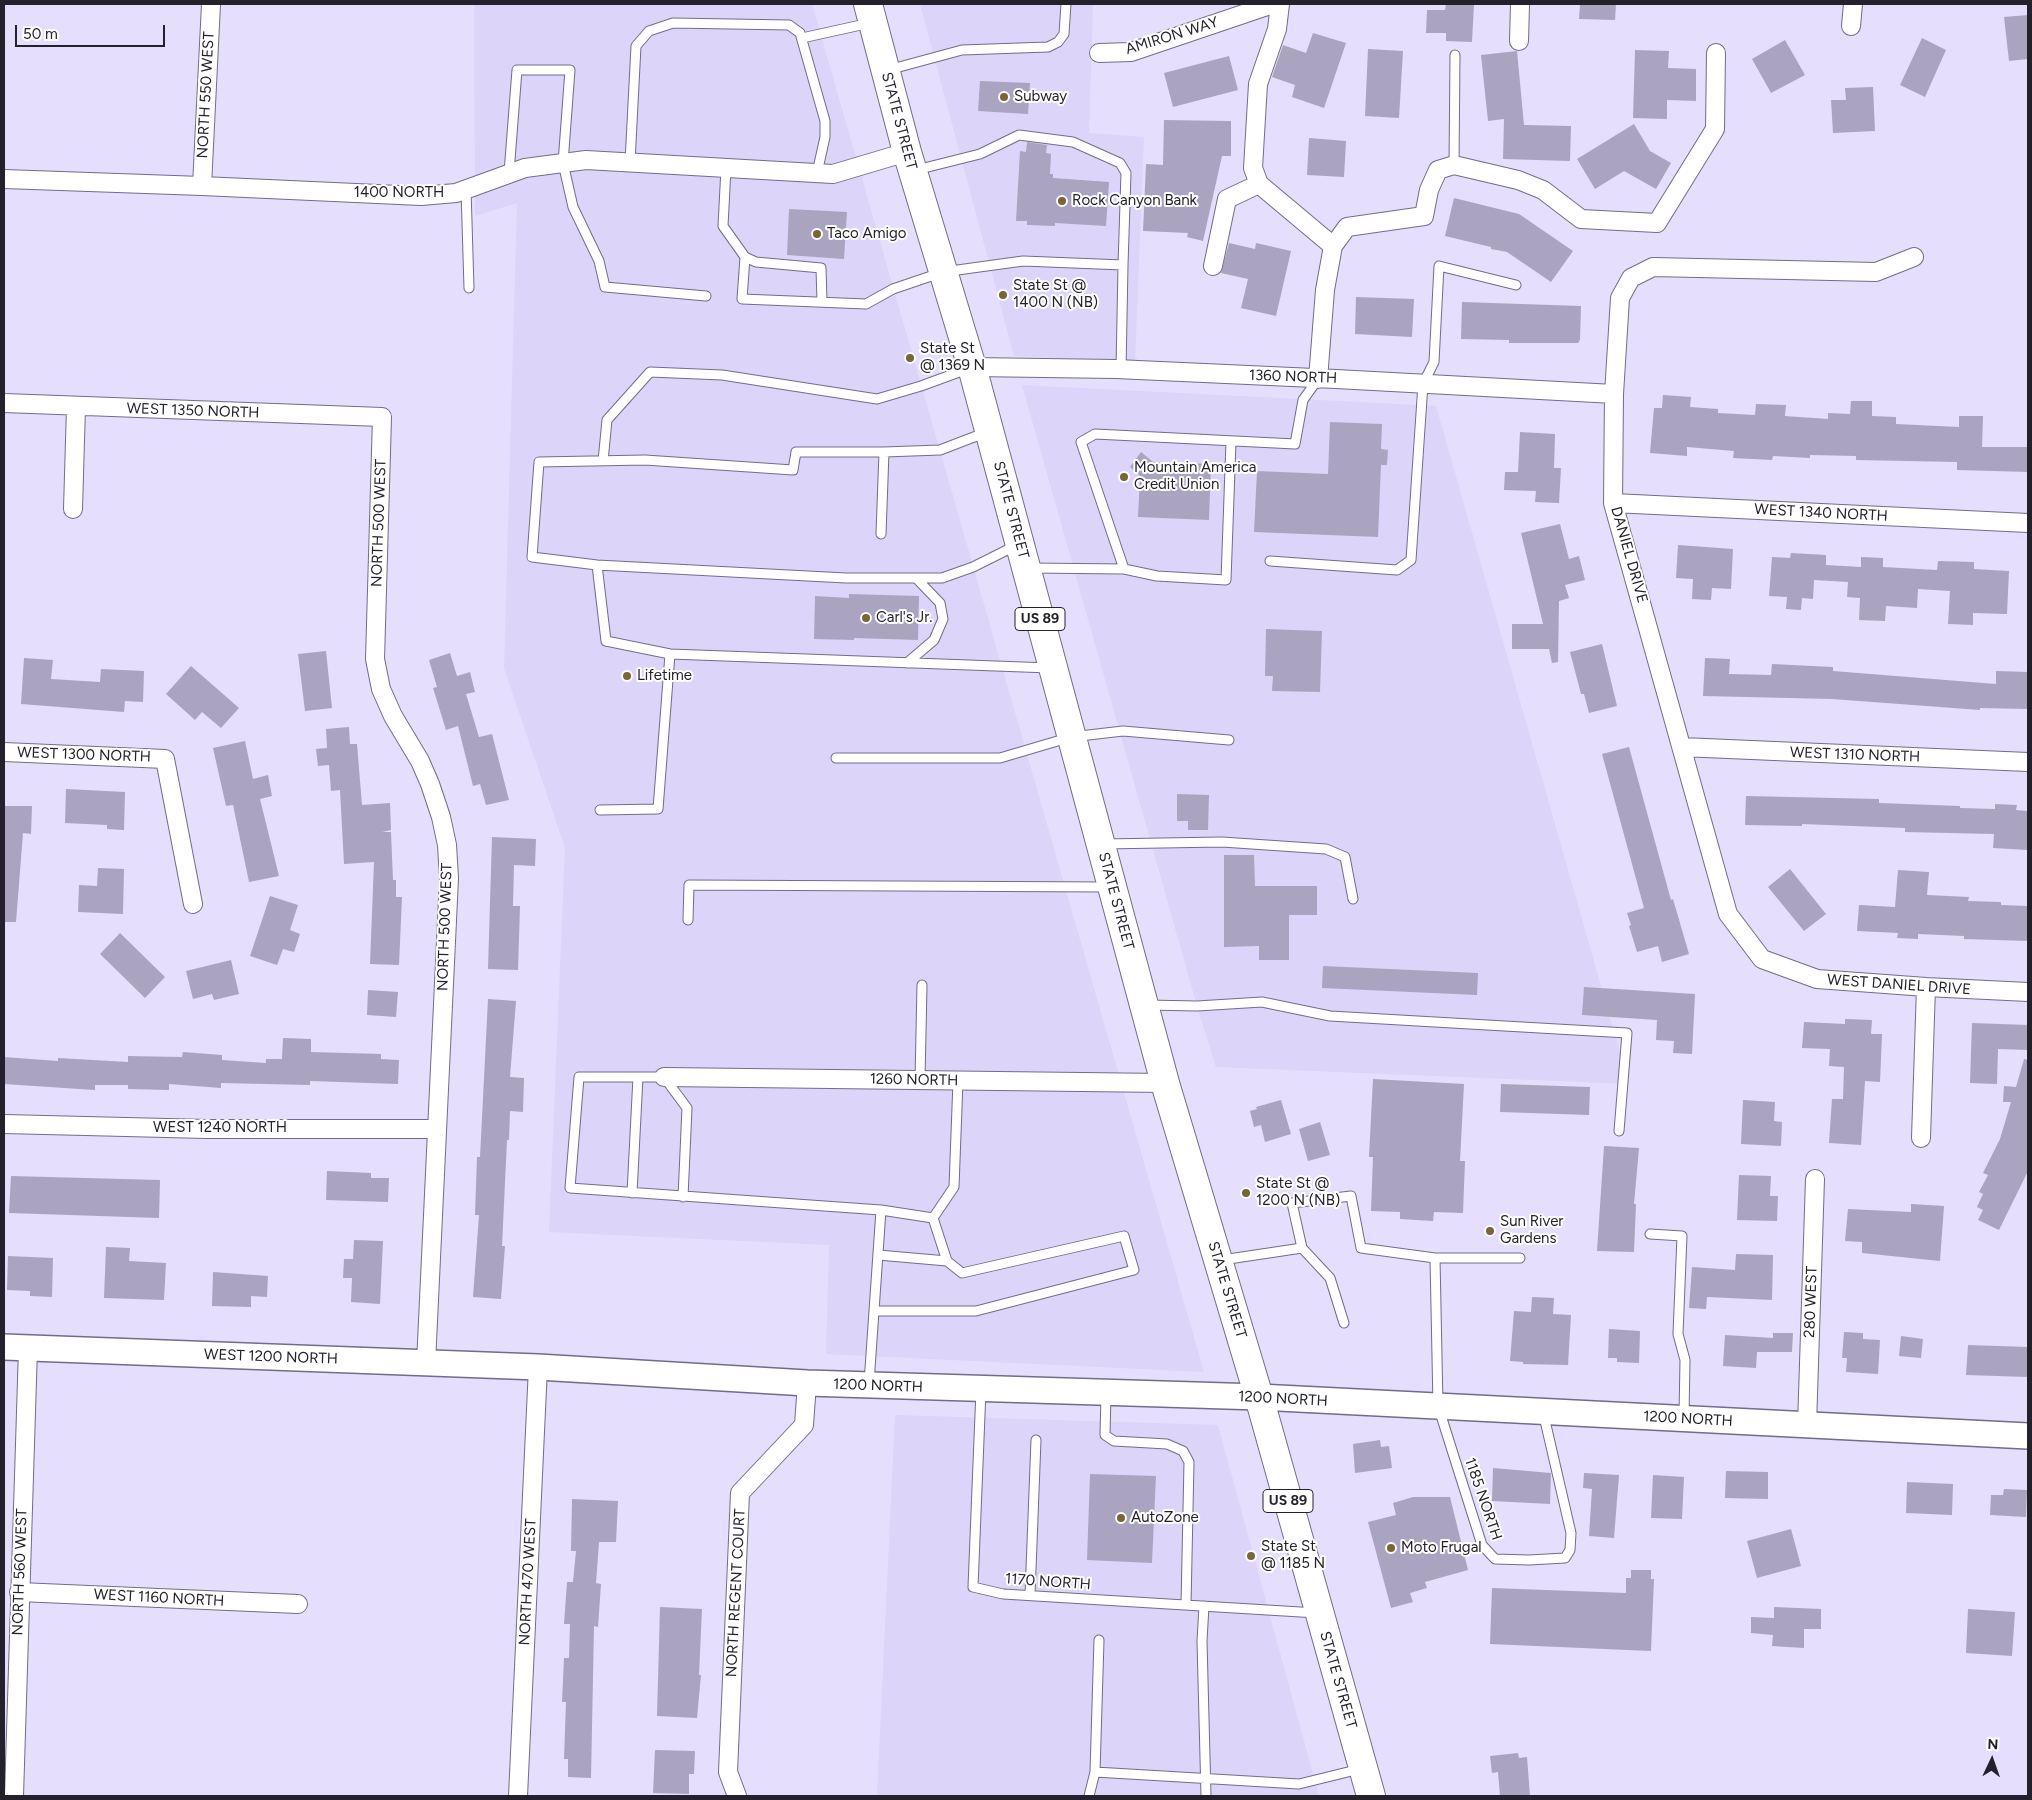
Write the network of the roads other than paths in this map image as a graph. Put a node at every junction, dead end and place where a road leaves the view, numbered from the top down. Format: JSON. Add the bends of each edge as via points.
{"nodes":[{"id":1,"x":211,"y":4,"type":"edge"},
{"id":2,"x":1066,"y":4,"type":"edge"},
{"id":3,"x":1273,"y":4,"type":"edge"},
{"id":4,"x":1280,"y":4,"type":"edge"},
{"id":5,"x":1520,"y":4,"type":"edge"},
{"id":6,"x":1853,"y":4,"type":"edge"},
{"id":7,"x":870,"y":13,"type":"edge"},
{"id":8,"x":1851,"y":26,"type":"dead end"},
{"id":9,"x":802,"y":38,"type":"junction"},
{"id":10,"x":1519,"y":41,"type":"dead end"},
{"id":11,"x":1099,"y":52,"type":"dead end"},
{"id":12,"x":1716,"y":53,"type":"dead end"},
{"id":13,"x":1455,"y":55,"type":"dead end"},
{"id":14,"x":885,"y":70,"type":"junction"},
{"id":15,"x":910,"y":161,"type":"junction"},
{"id":16,"x":630,"y":162,"type":"junction"},
{"id":17,"x":564,"y":163,"type":"junction"},
{"id":18,"x":1454,"y":165,"type":"junction"},
{"id":19,"x":726,"y":168,"type":"junction"},
{"id":20,"x":509,"y":173,"type":"junction"},
{"id":21,"x":817,"y":173,"type":"junction"},
{"id":22,"x":4,"y":179,"type":"edge"},
{"id":23,"x":1259,"y":184,"type":"junction"},
{"id":24,"x":202,"y":186,"type":"junction"},
{"id":25,"x":466,"y":189,"type":"junction"},
{"id":26,"x":1333,"y":246,"type":"junction"},
{"id":27,"x":745,"y":257,"type":"junction"},
{"id":28,"x":1914,"y":257,"type":"dead end"},
{"id":29,"x":1124,"y":266,"type":"junction"},
{"id":30,"x":1213,"y":266,"type":"dead end"},
{"id":31,"x":943,"y":272,"type":"junction"},
{"id":32,"x":1516,"y":285,"type":"dead end"},
{"id":33,"x":469,"y":288,"type":"dead end"},
{"id":34,"x":706,"y":296,"type":"dead end"},
{"id":35,"x":822,"y":302,"type":"junction"},
{"id":36,"x":972,"y":367,"type":"junction"},
{"id":37,"x":1121,"y":370,"type":"junction"},
{"id":38,"x":1318,"y":379,"type":"junction"},
{"id":39,"x":1423,"y":384,"type":"junction"},
{"id":40,"x":1614,"y":394,"type":"junction"},
{"id":41,"x":4,"y":403,"type":"edge"},
{"id":42,"x":76,"y":407,"type":"junction"},
{"id":43,"x":382,"y":416,"type":"joint"},
{"id":44,"x":990,"y":431,"type":"junction"},
{"id":45,"x":1231,"y":441,"type":"junction"},
{"id":46,"x":884,"y":452,"type":"junction"},
{"id":47,"x":603,"y":461,"type":"junction"},
{"id":48,"x":1613,"y":503,"type":"junction"},
{"id":49,"x":73,"y":509,"type":"dead end"},
{"id":50,"x":2028,"y":523,"type":"edge"},
{"id":51,"x":881,"y":534,"type":"dead end"},
{"id":52,"x":1023,"y":556,"type":"junction"},
{"id":53,"x":1270,"y":561,"type":"dead end"},
{"id":54,"x":598,"y":565,"type":"junction"},
{"id":55,"x":1124,"y":569,"type":"junction"},
{"id":56,"x":916,"y":578,"type":"junction"},
{"id":57,"x":670,"y":654,"type":"junction"},
{"id":58,"x":907,"y":663,"type":"junction"},
{"id":59,"x":1053,"y":668,"type":"junction"},
{"id":60,"x":1071,"y":737,"type":"junction"},
{"id":61,"x":1229,"y":740,"type":"dead end"},
{"id":62,"x":1682,"y":747,"type":"junction"},
{"id":63,"x":4,"y":752,"type":"edge"},
{"id":64,"x":836,"y":758,"type":"dead end"},
{"id":65,"x":2028,"y":762,"type":"edge"},
{"id":66,"x":600,"y":810,"type":"dead end"},
{"id":67,"x":1100,"y":844,"type":"junction"},
{"id":68,"x":1112,"y":888,"type":"junction"},
{"id":69,"x":1353,"y":899,"type":"dead end"},
{"id":70,"x":193,"y":904,"type":"dead end"},
{"id":71,"x":688,"y":920,"type":"dead end"},
{"id":72,"x":922,"y":985,"type":"dead end"},
{"id":73,"x":1926,"y":987,"type":"junction"},
{"id":74,"x":2028,"y":992,"type":"edge"},
{"id":75,"x":1144,"y":1005,"type":"junction"},
{"id":76,"x":638,"y":1077,"type":"junction"},
{"id":77,"x":664,"y":1077,"type":"junction"},
{"id":78,"x":920,"y":1080,"type":"junction"},
{"id":79,"x":958,"y":1081,"type":"junction"},
{"id":80,"x":1165,"y":1084,"type":"junction"},
{"id":81,"x":4,"y":1124,"type":"edge"},
{"id":82,"x":436,"y":1128,"type":"junction"},
{"id":83,"x":1619,"y":1131,"type":"dead end"},
{"id":84,"x":1921,"y":1138,"type":"dead end"},
{"id":85,"x":1815,"y":1179,"type":"dead end"},
{"id":86,"x":632,"y":1193,"type":"junction"},
{"id":87,"x":683,"y":1197,"type":"junction"},
{"id":88,"x":881,"y":1210,"type":"junction"},
{"id":89,"x":932,"y":1218,"type":"junction"},
{"id":90,"x":1650,"y":1234,"type":"dead end"},
{"id":91,"x":1302,"y":1248,"type":"junction"},
{"id":92,"x":878,"y":1255,"type":"junction"},
{"id":93,"x":1435,"y":1258,"type":"junction"},
{"id":94,"x":1520,"y":1258,"type":"dead end"},
{"id":95,"x":1218,"y":1260,"type":"junction"},
{"id":96,"x":948,"y":1261,"type":"junction"},
{"id":97,"x":875,"y":1311,"type":"junction"},
{"id":98,"x":1344,"y":1323,"type":"dead end"},
{"id":99,"x":4,"y":1347,"type":"edge"},
{"id":100,"x":28,"y":1348,"type":"junction"},
{"id":101,"x":426,"y":1363,"type":"junction"},
{"id":102,"x":538,"y":1367,"type":"junction"},
{"id":103,"x":807,"y":1383,"type":"junction"},
{"id":104,"x":869,"y":1385,"type":"junction"},
{"id":105,"x":981,"y":1389,"type":"junction"},
{"id":106,"x":1106,"y":1393,"type":"junction"},
{"id":107,"x":1259,"y":1397,"type":"junction"},
{"id":108,"x":1438,"y":1406,"type":"junction"},
{"id":109,"x":1543,"y":1412,"type":"junction"},
{"id":110,"x":1684,"y":1419,"type":"junction"},
{"id":111,"x":1807,"y":1425,"type":"junction"},
{"id":112,"x":2028,"y":1436,"type":"edge"},
{"id":113,"x":1036,"y":1440,"type":"dead end"},
{"id":114,"x":19,"y":1592,"type":"junction"},
{"id":115,"x":1030,"y":1595,"type":"junction"},
{"id":116,"x":298,"y":1604,"type":"dead end"},
{"id":117,"x":1186,"y":1605,"type":"junction"},
{"id":118,"x":1204,"y":1606,"type":"junction"},
{"id":119,"x":1319,"y":1613,"type":"junction"},
{"id":120,"x":1099,"y":1640,"type":"dead end"},
{"id":121,"x":1363,"y":1768,"type":"junction"},
{"id":122,"x":1095,"y":1772,"type":"junction"},
{"id":123,"x":1205,"y":1779,"type":"junction"},
{"id":124,"x":14,"y":1796,"type":"edge"},
{"id":125,"x":518,"y":1796,"type":"edge"},
{"id":126,"x":737,"y":1796,"type":"edge"},
{"id":127,"x":1089,"y":1796,"type":"edge"},
{"id":128,"x":1206,"y":1796,"type":"edge"},
{"id":129,"x":1371,"y":1796,"type":"edge"}],
"edges":[{"from":1,"to":24,"type":"street","name":"NORTH 550 WEST"},
{"from":2,"to":14,"type":"lane","via":[[1064,34],[1048,48],[962,50]]},
{"from":3,"to":11,"type":"street","name":"AMIRON WAY","via":[[1131,52]]},
{"from":4,"to":23,"type":"street","via":[[1277,29],[1258,84],[1254,168]]},
{"from":5,"to":10,"type":"street"},
{"from":6,"to":8,"type":"street"},
{"from":7,"to":9,"type":"lane"},
{"from":7,"to":14,"type":"main road","name":"STATE STREET","number":"US 89"},
{"from":9,"to":16,"type":"lane","via":[[789,25],[673,23],[649,31],[636,46]]},
{"from":9,"to":21,"type":"lane","via":[[825,121],[825,138]]},
{"from":12,"to":18,"type":"street","via":[[1715,129],[1657,223],[1582,219],[1543,190],[1518,180]]},
{"from":13,"to":18,"type":"lane"},
{"from":14,"to":15,"type":"main road","name":"STATE STREET","number":"US 89"},
{"from":15,"to":21,"type":"street","name":"1400 NORTH","via":[[833,174]]},
{"from":15,"to":29,"type":"lane","via":[[980,154],[1019,135],[1073,142],[1120,163],[1126,173]]},
{"from":15,"to":31,"type":"main road","name":"STATE STREET","number":"US 89"},
{"from":16,"to":17,"type":"street","name":"1400 NORTH","via":[[586,160]]},
{"from":16,"to":19,"type":"street","name":"1400 NORTH"},
{"from":17,"to":20,"type":"street","name":"1400 NORTH"},
{"from":17,"to":20,"type":"lane","via":[[570,70],[518,70]]},
{"from":17,"to":34,"type":"lane","via":[[573,207],[599,261],[605,287]]},
{"from":18,"to":26,"type":"street","via":[[1438,170],[1429,190],[1424,216],[1347,227]]},
{"from":19,"to":21,"type":"street","name":"1400 NORTH"},
{"from":19,"to":27,"type":"lane","via":[[723,226]]},
{"from":20,"to":25,"type":"street","name":"1400 NORTH"},
{"from":22,"to":24,"type":"street","name":"1400 NORTH"},
{"from":23,"to":26,"type":"street"},
{"from":23,"to":30,"type":"street","via":[[1227,199]]},
{"from":24,"to":25,"type":"street","name":"1400 NORTH","via":[[421,196]]},
{"from":25,"to":33,"type":"lane"},
{"from":26,"to":38,"type":"street","via":[[1325,290]]},
{"from":27,"to":35,"type":"lane","via":[[756,262],[821,268]]},
{"from":27,"to":35,"type":"lane","via":[[742,299]]},
{"from":28,"to":40,"type":"street","name":"DANIEL DRIVE","via":[[1876,272],[1653,267],[1631,278],[1620,298]]},
{"from":29,"to":31,"type":"lane","via":[[1023,260]]},
{"from":29,"to":37,"type":"lane"},
{"from":31,"to":35,"type":"lane","via":[[893,289],[866,304]]},
{"from":31,"to":36,"type":"main road","name":"STATE STREET","number":"US 89"},
{"from":32,"to":39,"type":"lane","via":[[1439,266],[1434,362]]},
{"from":36,"to":37,"type":"street","name":"1360 NORTH"},
{"from":36,"to":44,"type":"main road","name":"STATE STREET","number":"US 89"},
{"from":36,"to":47,"type":"lane","via":[[877,399],[722,376],[650,372],[607,420]]},
{"from":37,"to":38,"type":"street","name":"1360 NORTH"},
{"from":38,"to":39,"type":"street","name":"1360 NORTH"},
{"from":38,"to":45,"type":"lane","via":[[1303,400],[1295,444]]},
{"from":39,"to":40,"type":"street","name":"1360 NORTH"},
{"from":39,"to":53,"type":"lane","via":[[1411,560],[1397,570]]},
{"from":40,"to":48,"type":"street","name":"DANIEL DRIVE"},
{"from":41,"to":42,"type":"street","name":"WEST 1350 NORTH"},
{"from":42,"to":43,"type":"street","name":"WEST 1350 NORTH"},
{"from":42,"to":49,"type":"street"},
{"from":43,"to":82,"type":"street","name":"NORTH 500 WEST","via":[[376,659],[381,689],[430,784],[447,845],[449,878]]},
{"from":44,"to":46,"type":"lane","via":[[940,450]]},
{"from":44,"to":52,"type":"main road","name":"STATE STREET","number":"US 89"},
{"from":45,"to":55,"type":"lane","via":[[1226,580],[1157,576]]},
{"from":45,"to":55,"type":"lane","via":[[1095,434],[1082,442]]},
{"from":46,"to":47,"type":"lane","via":[[796,452],[793,470],[645,460]]},
{"from":46,"to":51,"type":"lane"},
{"from":47,"to":54,"type":"lane","via":[[539,462],[532,557]]},
{"from":48,"to":50,"type":"street","name":"WEST 1340 NORTH"},
{"from":48,"to":62,"type":"street","name":"DANIEL DRIVE"},
{"from":52,"to":55,"type":"lane"},
{"from":52,"to":56,"type":"lane","via":[[942,578]]},
{"from":52,"to":59,"type":"main road","name":"STATE STREET","number":"US 89"},
{"from":54,"to":56,"type":"lane","via":[[846,578]]},
{"from":54,"to":57,"type":"lane","via":[[606,641]]},
{"from":56,"to":58,"type":"lane","via":[[940,603],[943,619],[934,640]]},
{"from":57,"to":58,"type":"lane"},
{"from":57,"to":66,"type":"lane","via":[[658,808]]},
{"from":58,"to":59,"type":"lane"},
{"from":59,"to":60,"type":"main road","name":"STATE STREET","number":"US 89"},
{"from":60,"to":61,"type":"lane","via":[[1123,731]]},
{"from":60,"to":64,"type":"lane","via":[[1000,758]]},
{"from":60,"to":67,"type":"main road","name":"STATE STREET","number":"US 89"},
{"from":62,"to":65,"type":"street","name":"WEST 1310 NORTH"},
{"from":62,"to":73,"type":"street","name":"WEST DANIEL DRIVE","via":[[1728,914],[1762,959],[1817,979]]},
{"from":63,"to":70,"type":"street","name":"WEST 1300 NORTH","via":[[165,759]]},
{"from":67,"to":68,"type":"main road","name":"STATE STREET","number":"US 89"},
{"from":67,"to":69,"type":"lane","via":[[1222,842],[1326,849],[1345,857]]},
{"from":68,"to":71,"type":"lane","via":[[690,885]]},
{"from":68,"to":75,"type":"main road","name":"STATE STREET","number":"US 89"},
{"from":72,"to":78,"type":"lane"},
{"from":73,"to":74,"type":"street","name":"WEST DANIEL DRIVE"},
{"from":73,"to":84,"type":"street"},
{"from":75,"to":80,"type":"main road","name":"STATE STREET","number":"US 89"},
{"from":75,"to":83,"type":"lane","via":[[1262,1002],[1330,1016],[1627,1033]]},
{"from":76,"to":77,"type":"lane"},
{"from":76,"to":86,"type":"lane"},
{"from":76,"to":86,"type":"lane","via":[[579,1076],[570,1188]]},
{"from":77,"to":78,"type":"street","name":"1260 NORTH"},
{"from":77,"to":87,"type":"lane","via":[[687,1108]]},
{"from":78,"to":79,"type":"street","name":"1260 NORTH"},
{"from":79,"to":80,"type":"street","name":"1260 NORTH"},
{"from":79,"to":89,"type":"lane","via":[[954,1187]]},
{"from":80,"to":95,"type":"main road","name":"STATE STREET","number":"US 89"},
{"from":81,"to":82,"type":"street","name":"WEST 1240 NORTH","via":[[207,1129]]},
{"from":82,"to":101,"type":"street","name":"NORTH 500 WEST"},
{"from":85,"to":111,"type":"street","name":"280 WEST"},
{"from":86,"to":87,"type":"lane"},
{"from":87,"to":88,"type":"lane"},
{"from":88,"to":89,"type":"lane"},
{"from":88,"to":92,"type":"lane"},
{"from":89,"to":96,"type":"lane"},
{"from":90,"to":110,"type":"lane","via":[[1682,1236],[1678,1334],[1685,1360]]},
{"from":91,"to":93,"type":"lane","via":[[1292,1203],[1351,1196],[1362,1248]]},
{"from":91,"to":95,"type":"lane"},
{"from":91,"to":98,"type":"lane","via":[[1330,1278]]},
{"from":92,"to":96,"type":"lane"},
{"from":92,"to":97,"type":"lane"},
{"from":93,"to":94,"type":"lane"},
{"from":93,"to":108,"type":"lane"},
{"from":95,"to":107,"type":"main road","name":"STATE STREET","number":"US 89"},
{"from":96,"to":97,"type":"lane","via":[[962,1274],[1124,1236],[1134,1270],[976,1311]]},
{"from":97,"to":104,"type":"lane"},
{"from":99,"to":100,"type":"street","name":"WEST 1200 NORTH"},
{"from":100,"to":101,"type":"street","name":"WEST 1200 NORTH"},
{"from":100,"to":114,"type":"street","name":"NORTH 560 WEST"},
{"from":101,"to":102,"type":"street","name":"WEST 1200 NORTH"},
{"from":102,"to":103,"type":"street","name":"1200 NORTH"},
{"from":102,"to":125,"type":"street","name":"NORTH 470 WEST"},
{"from":103,"to":104,"type":"street","name":"1200 NORTH"},
{"from":103,"to":126,"type":"street","name":"NORTH REGENT COURT","via":[[804,1425],[740,1493],[728,1772]]},
{"from":104,"to":105,"type":"street","name":"1200 NORTH"},
{"from":105,"to":106,"type":"street","name":"1200 NORTH"},
{"from":105,"to":115,"type":"lane","name":"1170 NORTH","via":[[973,1587],[1003,1594]]},
{"from":106,"to":107,"type":"street","name":"1200 NORTH"},
{"from":106,"to":117,"type":"lane","via":[[1105,1436],[1114,1441],[1167,1444],[1183,1451],[1189,1462]]},
{"from":107,"to":108,"type":"street","name":"1200 NORTH"},
{"from":107,"to":119,"type":"main road","name":"STATE STREET","number":"US 89"},
{"from":108,"to":109,"type":"street","name":"1200 NORTH"},
{"from":108,"to":109,"type":"lane","name":"1185 NORTH","via":[[1482,1545],[1495,1559],[1565,1558],[1570,1550],[1572,1534]]},
{"from":109,"to":110,"type":"street","name":"1200 NORTH"},
{"from":110,"to":111,"type":"street","name":"1200 NORTH"},
{"from":111,"to":112,"type":"street","name":"1200 NORTH"},
{"from":113,"to":115,"type":"lane"},
{"from":114,"to":116,"type":"street","name":"WEST 1160 NORTH"},
{"from":114,"to":124,"type":"street","name":"NORTH 560 WEST"},
{"from":115,"to":117,"type":"lane","name":"1170 NORTH"},
{"from":117,"to":118,"type":"lane","name":"1170 NORTH"},
{"from":118,"to":119,"type":"lane","name":"1170 NORTH"},
{"from":118,"to":123,"type":"lane"},
{"from":119,"to":121,"type":"main road","name":"STATE STREET","number":"US 89"},
{"from":120,"to":122,"type":"lane"},
{"from":121,"to":123,"type":"lane","via":[[1299,1784]]},
{"from":121,"to":129,"type":"main road","name":"STATE STREET","number":"US 89"},
{"from":122,"to":123,"type":"lane"},
{"from":122,"to":127,"type":"lane"},
{"from":123,"to":128,"type":"lane"}]}
